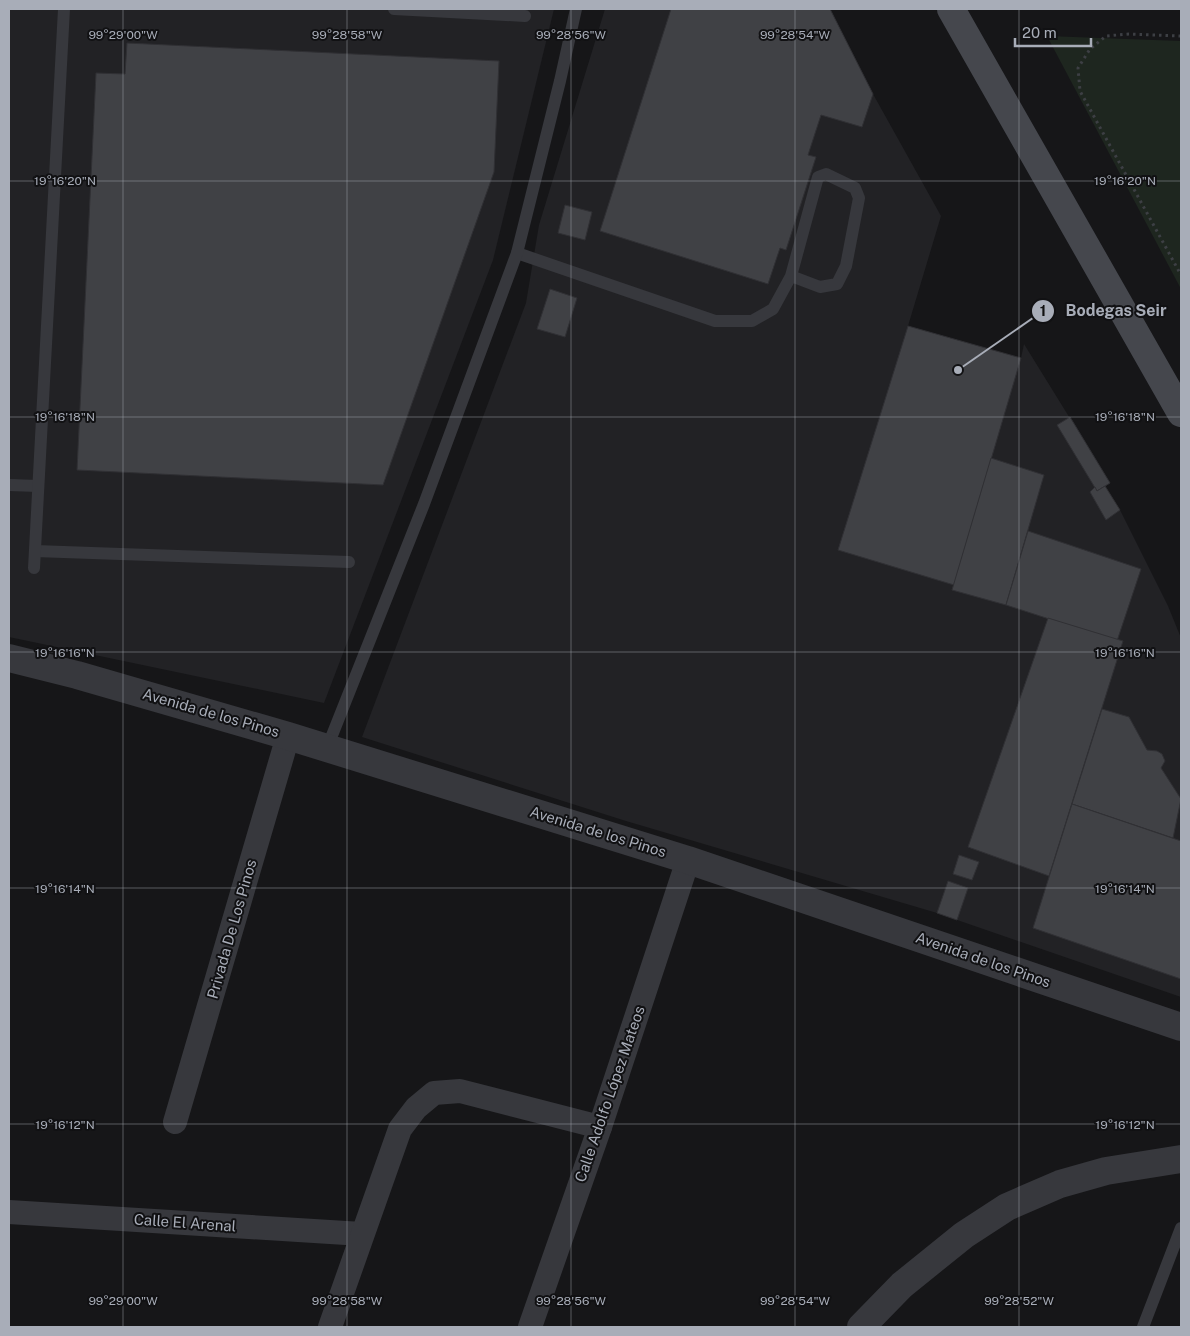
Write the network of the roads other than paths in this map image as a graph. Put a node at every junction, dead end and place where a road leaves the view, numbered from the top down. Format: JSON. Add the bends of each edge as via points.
{"nodes":[{"id":1,"x":64,"y":9,"type":"edge"},
{"id":2,"x":394,"y":9,"type":"edge"},
{"id":3,"x":576,"y":9,"type":"edge"},
{"id":4,"x":951,"y":9,"type":"edge"},
{"id":5,"x":525,"y":16,"type":"dead end"},
{"id":6,"x":516,"y":253,"type":"junction"},
{"id":7,"x":792,"y":276,"type":"junction"},
{"id":8,"x":1181,"y":413,"type":"edge"},
{"id":9,"x":9,"y":485,"type":"edge"},
{"id":10,"x":38,"y":486,"type":"junction"},
{"id":11,"x":35,"y":551,"type":"junction"},
{"id":12,"x":349,"y":562,"type":"dead end"},
{"id":13,"x":34,"y":568,"type":"dead end"},
{"id":14,"x":9,"y":658,"type":"edge"},
{"id":15,"x":288,"y":736,"type":"junction"},
{"id":16,"x":327,"y":748,"type":"junction"},
{"id":17,"x":688,"y":860,"type":"junction"},
{"id":18,"x":1181,"y":1027,"type":"edge"},
{"id":19,"x":175,"y":1122,"type":"dead end"},
{"id":20,"x":600,"y":1127,"type":"junction"},
{"id":21,"x":1181,"y":1159,"type":"edge"},
{"id":22,"x":9,"y":1212,"type":"edge"},
{"id":23,"x":1181,"y":1228,"type":"edge"},
{"id":24,"x":362,"y":1234,"type":"junction"},
{"id":25,"x":330,"y":1327,"type":"edge"},
{"id":26,"x":530,"y":1327,"type":"edge"},
{"id":27,"x":861,"y":1327,"type":"edge"},
{"id":28,"x":1143,"y":1327,"type":"edge"}],
"edges":[{"from":1,"to":10,"type":"lane"},
{"from":2,"to":5,"type":"lane"},
{"from":3,"to":6,"type":"lane"},
{"from":4,"to":8,"type":"main road"},
{"from":6,"to":7,"type":"lane","via":[[715,320],[752,320],[773,310]]},
{"from":6,"to":16,"type":"lane","via":[[424,504]]},
{"from":7,"to":7,"type":"lane","via":[[818,177],[826,174],[855,188],[859,198],[852,237],[846,266],[837,284],[820,286]]},
{"from":9,"to":10,"type":"lane"},
{"from":10,"to":11,"type":"lane"},
{"from":11,"to":12,"type":"lane"},
{"from":11,"to":13,"type":"lane"},
{"from":14,"to":15,"type":"street","name":"Avenida de los Pinos"},
{"from":15,"to":16,"type":"street","name":"Avenida de los Pinos"},
{"from":15,"to":19,"type":"street","name":"Privada De Los Pinos"},
{"from":16,"to":17,"type":"street","name":"Avenida de los Pinos"},
{"from":17,"to":18,"type":"street","name":"Avenida de los Pinos"},
{"from":17,"to":20,"type":"street","name":"Calle Adolfo López Mateos"},
{"from":20,"to":24,"type":"street","via":[[460,1091],[434,1093],[416,1108],[400,1129]]},
{"from":20,"to":26,"type":"street","name":"Calle Adolfo López Mateos"},
{"from":21,"to":27,"type":"street","via":[[1106,1171],[1069,1181],[1007,1206],[964,1235],[902,1286]]},
{"from":22,"to":24,"type":"street","name":"Calle El Arenal"},
{"from":23,"to":28,"type":"lane"},
{"from":24,"to":25,"type":"street"}]}
